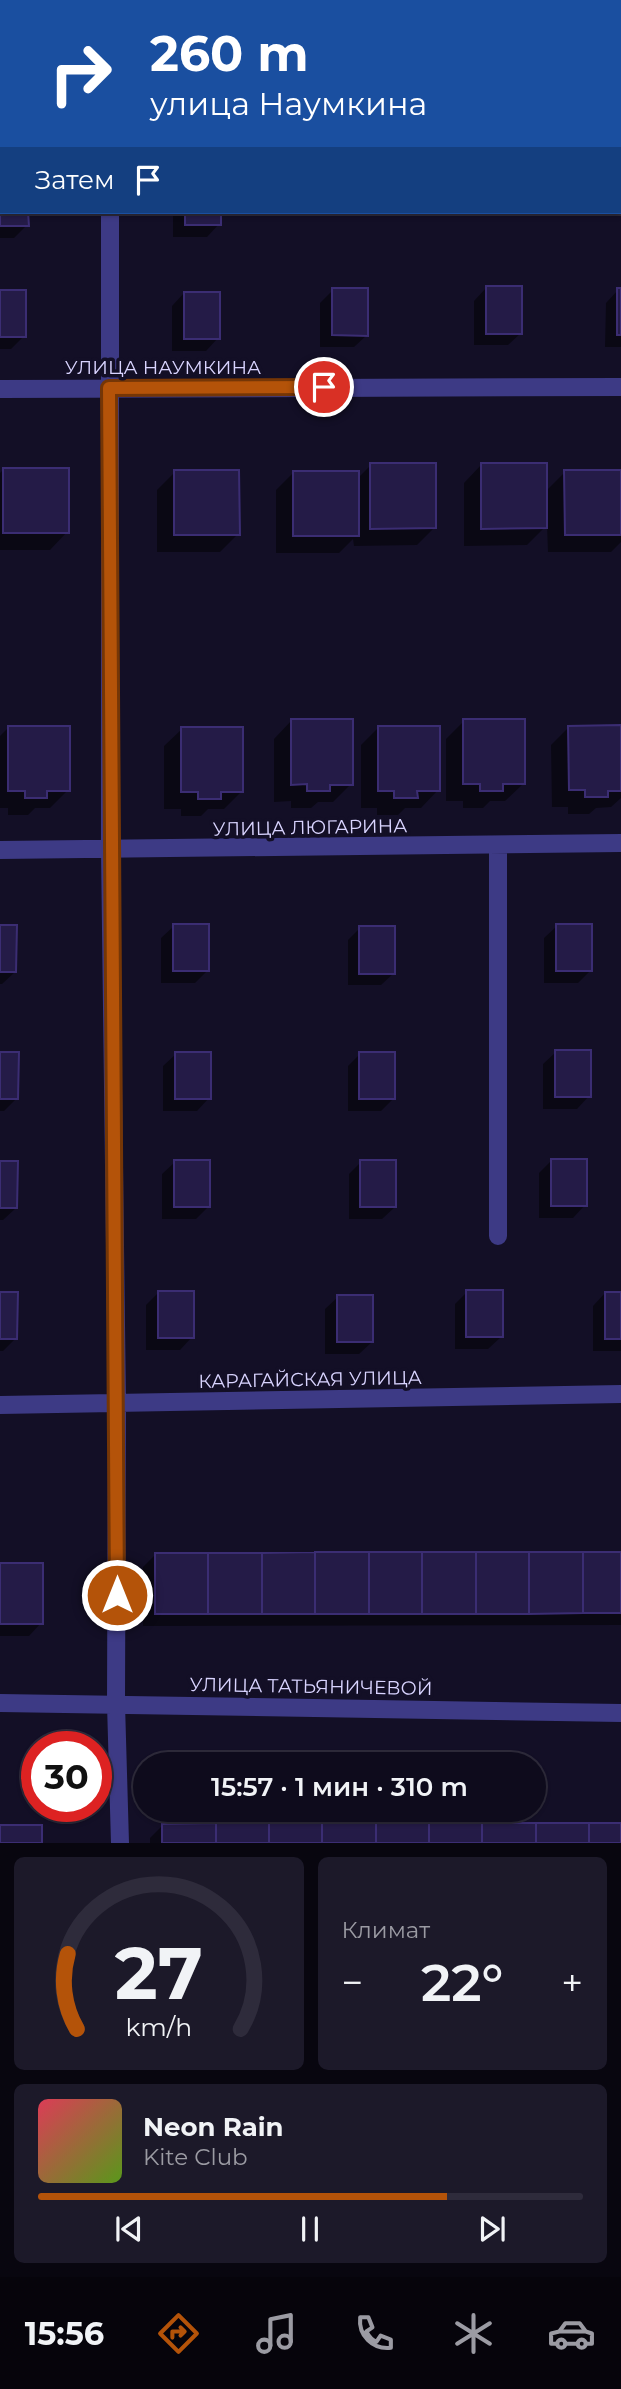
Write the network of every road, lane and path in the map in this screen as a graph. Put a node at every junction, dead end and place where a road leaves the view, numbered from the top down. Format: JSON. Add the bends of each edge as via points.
{"nodes":[{"id":1,"x":110,"y":214,"type":"edge"},
{"id":2,"x":621,"y":387,"type":"edge"},
{"id":3,"x":109,"y":388,"type":"junction"},
{"id":4,"x":0,"y":389,"type":"edge"},
{"id":5,"x":621,"y":844,"type":"edge"},
{"id":6,"x":498,"y":846,"type":"junction"},
{"id":7,"x":0,"y":850,"type":"edge"},
{"id":8,"x":110,"y":850,"type":"junction"},
{"id":9,"x":498,"y":1236,"type":"dead end"},
{"id":10,"x":621,"y":1394,"type":"edge"},
{"id":11,"x":117,"y":1404,"type":"junction"},
{"id":12,"x":0,"y":1405,"type":"edge"},
{"id":13,"x":0,"y":1703,"type":"edge"},
{"id":14,"x":116,"y":1704,"type":"junction"},
{"id":15,"x":621,"y":1713,"type":"edge"},
{"id":16,"x":120,"y":1843,"type":"edge"}],
"edges":[{"from":1,"to":3,"type":"street"},
{"from":2,"to":3,"type":"street","name":"УЛИЦА НАУМКИНА"},
{"from":3,"to":4,"type":"street","name":"УЛИЦА НАУМКИНА"},
{"from":3,"to":8,"type":"street"},
{"from":5,"to":6,"type":"street","name":"УЛИЦА ЛЮГАРИНА"},
{"from":6,"to":8,"type":"street","name":"УЛИЦА ЛЮГАРИНА"},
{"from":6,"to":9,"type":"street"},
{"from":7,"to":8,"type":"street","name":"УЛИЦА ЛЮГАРИНА"},
{"from":8,"to":11,"type":"street"},
{"from":10,"to":11,"type":"street","name":"КАРАГАЙСКАЯ УЛИЦА"},
{"from":11,"to":12,"type":"street","name":"КАРАГАЙСКАЯ УЛИЦА"},
{"from":11,"to":14,"type":"street"},
{"from":13,"to":14,"type":"street","name":"УЛИЦА ТАТЬЯНИЧЕВОЙ"},
{"from":14,"to":15,"type":"street","name":"УЛИЦА ТАТЬЯНИЧЕВОЙ"},
{"from":14,"to":16,"type":"street"}]}
